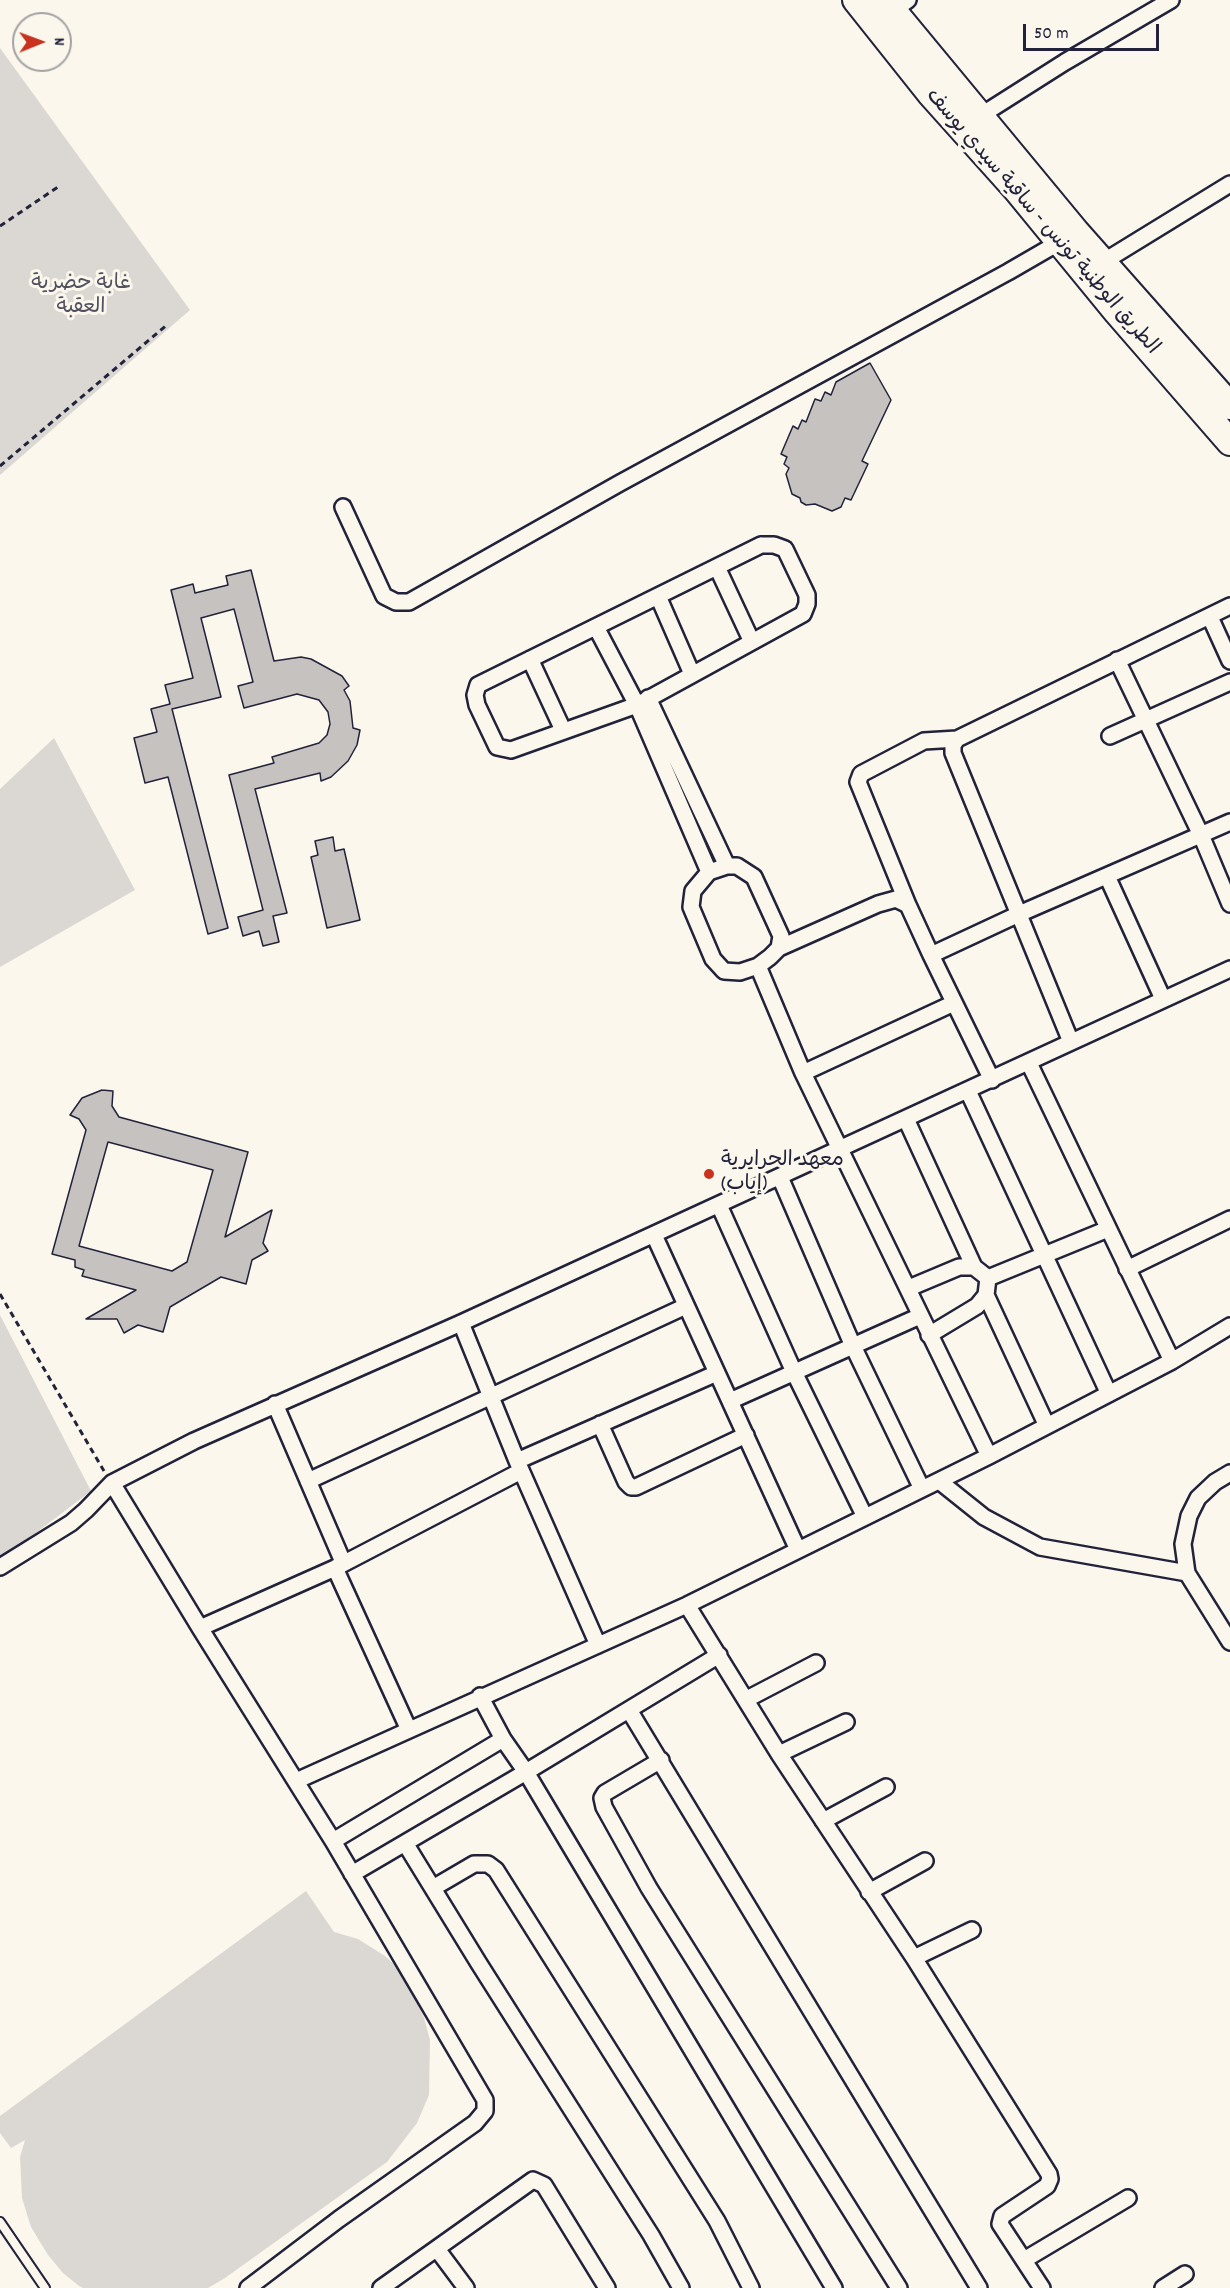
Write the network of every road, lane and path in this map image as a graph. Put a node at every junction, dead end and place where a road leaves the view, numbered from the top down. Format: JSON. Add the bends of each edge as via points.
{"nodes":[{"id":1,"x":856,"y":0,"type":"edge"},
{"id":2,"x":1171,"y":0,"type":"edge"},
{"id":3,"x":895,"y":4,"type":"edge"},
{"id":4,"x":980,"y":116,"type":"junction"},
{"id":5,"x":1230,"y":184,"type":"edge"},
{"id":6,"x":62,"y":185,"type":"dead end"},
{"id":7,"x":0,"y":226,"type":"edge"},
{"id":8,"x":1067,"y":237,"type":"junction"},
{"id":9,"x":1102,"y":262,"type":"junction"},
{"id":10,"x":168,"y":324,"type":"dead end"},
{"id":11,"x":1230,"y":406,"type":"edge"},
{"id":12,"x":1230,"y":442,"type":"edge"},
{"id":13,"x":0,"y":466,"type":"edge"},
{"id":14,"x":343,"y":507,"type":"dead end"},
{"id":15,"x":717,"y":567,"type":"junction"},
{"id":16,"x":658,"y":596,"type":"junction"},
{"id":17,"x":1230,"y":606,"type":"edge"},
{"id":18,"x":1210,"y":617,"type":"junction"},
{"id":19,"x":596,"y":627,"type":"junction"},
{"id":20,"x":752,"y":642,"type":"junction"},
{"id":21,"x":530,"y":659,"type":"junction"},
{"id":22,"x":1117,"y":660,"type":"junction"},
{"id":23,"x":1230,"y":661,"type":"edge"},
{"id":24,"x":692,"y":674,"type":"junction"},
{"id":25,"x":1230,"y":682,"type":"edge"},
{"id":26,"x":643,"y":702,"type":"junction"},
{"id":27,"x":1146,"y":720,"type":"junction"},
{"id":28,"x":564,"y":730,"type":"junction"},
{"id":29,"x":1110,"y":736,"type":"dead end"},
{"id":30,"x":957,"y":739,"type":"junction"},
{"id":31,"x":1230,"y":822,"type":"edge"},
{"id":32,"x":1202,"y":835,"type":"junction"},
{"id":33,"x":727,"y":866,"type":"junction"},
{"id":34,"x":709,"y":872,"type":"junction"},
{"id":35,"x":1107,"y":876,"type":"junction"},
{"id":36,"x":1230,"y":904,"type":"edge"},
{"id":37,"x":908,"y":905,"type":"junction"},
{"id":38,"x":1019,"y":914,"type":"junction"},
{"id":39,"x":779,"y":948,"type":"junction"},
{"id":40,"x":930,"y":955,"type":"junction"},
{"id":41,"x":758,"y":966,"type":"junction"},
{"id":42,"x":1230,"y":969,"type":"edge"},
{"id":43,"x":1163,"y":999,"type":"junction"},
{"id":44,"x":954,"y":1003,"type":"junction"},
{"id":45,"x":1071,"y":1042,"type":"junction"},
{"id":46,"x":1029,"y":1063,"type":"junction"},
{"id":47,"x":803,"y":1073,"type":"junction"},
{"id":48,"x":992,"y":1080,"type":"junction"},
{"id":49,"x":969,"y":1091,"type":"junction"},
{"id":50,"x":906,"y":1119,"type":"junction"},
{"id":51,"x":840,"y":1150,"type":"junction"},
{"id":52,"x":780,"y":1177,"type":"junction"},
{"id":53,"x":719,"y":1205,"type":"junction"},
{"id":54,"x":1230,"y":1219,"type":"edge"},
{"id":55,"x":1108,"y":1229,"type":"junction"},
{"id":56,"x":654,"y":1235,"type":"junction"},
{"id":57,"x":1045,"y":1256,"type":"junction"},
{"id":58,"x":974,"y":1267,"type":"junction"},
{"id":59,"x":1127,"y":1269,"type":"junction"},
{"id":60,"x":988,"y":1278,"type":"junction"},
{"id":61,"x":909,"y":1288,"type":"junction"},
{"id":62,"x":0,"y":1294,"type":"edge"},
{"id":63,"x":986,"y":1295,"type":"junction"},
{"id":64,"x":686,"y":1306,"type":"junction"},
{"id":65,"x":920,"y":1316,"type":"junction"},
{"id":66,"x":461,"y":1323,"type":"junction"},
{"id":67,"x":1230,"y":1326,"type":"edge"},
{"id":68,"x":929,"y":1335,"type":"junction"},
{"id":69,"x":853,"y":1346,"type":"junction"},
{"id":70,"x":1172,"y":1361,"type":"junction"},
{"id":71,"x":794,"y":1372,"type":"junction"},
{"id":72,"x":717,"y":1373,"type":"junction"},
{"id":73,"x":1109,"y":1394,"type":"junction"},
{"id":74,"x":491,"y":1397,"type":"junction"},
{"id":75,"x":730,"y":1401,"type":"junction"},
{"id":76,"x":274,"y":1404,"type":"junction"},
{"id":77,"x":600,"y":1424,"type":"junction"},
{"id":78,"x":1047,"y":1426,"type":"junction"},
{"id":79,"x":746,"y":1435,"type":"junction"},
{"id":80,"x":990,"y":1456,"type":"junction"},
{"id":81,"x":519,"y":1466,"type":"junction"},
{"id":82,"x":1230,"y":1473,"type":"edge"},
{"id":83,"x":308,"y":1481,"type":"junction"},
{"id":84,"x":939,"y":1481,"type":"junction"},
{"id":85,"x":112,"y":1483,"type":"junction"},
{"id":86,"x":922,"y":1489,"type":"junction"},
{"id":87,"x":865,"y":1517,"type":"junction"},
{"id":88,"x":798,"y":1550,"type":"junction"},
{"id":89,"x":339,"y":1565,"type":"junction"},
{"id":90,"x":0,"y":1568,"type":"edge"},
{"id":91,"x":1187,"y":1574,"type":"junction"},
{"id":92,"x":687,"y":1605,"type":"junction"},
{"id":93,"x":200,"y":1628,"type":"junction"},
{"id":94,"x":1230,"y":1642,"type":"edge"},
{"id":95,"x":598,"y":1646,"type":"junction"},
{"id":96,"x":719,"y":1655,"type":"junction"},
{"id":97,"x":816,"y":1663,"type":"dead end"},
{"id":98,"x":480,"y":1696,"type":"junction"},
{"id":99,"x":747,"y":1699,"type":"junction"},
{"id":100,"x":629,"y":1710,"type":"junction"},
{"id":101,"x":846,"y":1722,"type":"dead end"},
{"id":102,"x":409,"y":1730,"type":"junction"},
{"id":103,"x":503,"y":1739,"type":"junction"},
{"id":104,"x":779,"y":1754,"type":"junction"},
{"id":105,"x":661,"y":1760,"type":"junction"},
{"id":106,"x":526,"y":1772,"type":"junction"},
{"id":107,"x":296,"y":1781,"type":"junction"},
{"id":108,"x":886,"y":1786,"type":"dead end"},
{"id":109,"x":823,"y":1821,"type":"junction"},
{"id":110,"x":333,"y":1841,"type":"junction"},
{"id":111,"x":405,"y":1843,"type":"junction"},
{"id":112,"x":925,"y":1861,"type":"dead end"},
{"id":113,"x":352,"y":1874,"type":"junction"},
{"id":114,"x":433,"y":1888,"type":"junction"},
{"id":115,"x":869,"y":1892,"type":"junction"},
{"id":116,"x":972,"y":1930,"type":"dead end"},
{"id":117,"x":914,"y":1958,"type":"junction"},
{"id":118,"x":1128,"y":2198,"type":"dead end"},
{"id":119,"x":0,"y":2222,"type":"edge"},
{"id":120,"x":437,"y":2249,"type":"junction"},
{"id":121,"x":1024,"y":2260,"type":"junction"},
{"id":122,"x":1185,"y":2274,"type":"dead end"},
{"id":123,"x":613,"y":2286,"type":"edge"},
{"id":124,"x":45,"y":2288,"type":"edge"},
{"id":125,"x":248,"y":2288,"type":"edge"},
{"id":126,"x":381,"y":2288,"type":"edge"},
{"id":127,"x":466,"y":2288,"type":"edge"},
{"id":128,"x":681,"y":2288,"type":"edge"},
{"id":129,"x":751,"y":2288,"type":"edge"},
{"id":130,"x":834,"y":2288,"type":"edge"},
{"id":131,"x":899,"y":2288,"type":"edge"},
{"id":132,"x":979,"y":2288,"type":"edge"},
{"id":133,"x":1042,"y":2288,"type":"edge"},
{"id":134,"x":1163,"y":2288,"type":"edge"}],
"edges":[{"from":1,"to":8,"type":"highway","name":"الطريق الوطنية تونس - ساقية سيدي يوسف","via":[[923,85],[1017,190]]},
{"from":2,"to":4,"type":"street"},
{"from":3,"to":4,"type":"highway","name":"الطريق الوطنية تونس - ساقية سيدي يوسف"},
{"from":4,"to":8,"type":"highway","name":"الطريق الوطنية تونس - ساقية سيدي يوسف"},
{"from":5,"to":9,"type":"street"},
{"from":6,"to":7,"type":"path"},
{"from":8,"to":9,"type":"highway","name":"الطريق الوطنية تونس - ساقية سيدي يوسف"},
{"from":8,"to":12,"type":"highway","name":"الطريق الوطنية تونس - ساقية سيدي يوسف"},
{"from":8,"to":14,"type":"street","via":[[409,602],[396,602],[384,596]]},
{"from":9,"to":11,"type":"highway","name":"الطريق الوطنية تونس - ساقية سيدي يوسف"},
{"from":10,"to":13,"type":"path"},
{"from":15,"to":16,"type":"street"},
{"from":15,"to":20,"type":"street"},
{"from":15,"to":20,"type":"street","via":[[760,545],[774,545],[785,549],[807,595],[802,614]]},
{"from":16,"to":19,"type":"street"},
{"from":16,"to":24,"type":"street"},
{"from":17,"to":18,"type":"street"},
{"from":18,"to":22,"type":"street"},
{"from":18,"to":23,"type":"street"},
{"from":19,"to":21,"type":"street"},
{"from":19,"to":26,"type":"street"},
{"from":20,"to":24,"type":"street"},
{"from":21,"to":28,"type":"street"},
{"from":21,"to":28,"type":"street","via":[[478,686],[475,694],[497,747],[511,750]]},
{"from":22,"to":27,"type":"street"},
{"from":22,"to":30,"type":"street"},
{"from":24,"to":26,"type":"street"},
{"from":25,"to":27,"type":"street"},
{"from":26,"to":28,"type":"street"},
{"from":26,"to":33,"type":"street"},
{"from":26,"to":34,"type":"street"},
{"from":27,"to":29,"type":"street"},
{"from":27,"to":32,"type":"street"},
{"from":30,"to":37,"type":"street","via":[[924,741],[861,774],[858,782]]},
{"from":30,"to":38,"type":"street","via":[[952,753]]},
{"from":31,"to":32,"type":"street"},
{"from":32,"to":35,"type":"street"},
{"from":32,"to":36,"type":"street"},
{"from":33,"to":34,"type":"street"},
{"from":33,"to":39,"type":"street","via":[[737,866],[754,877],[781,936]]},
{"from":34,"to":41,"type":"street","via":[[693,891],[691,907],[713,959],[724,971],[740,972]]},
{"from":35,"to":38,"type":"street"},
{"from":35,"to":43,"type":"street"},
{"from":37,"to":39,"type":"street","via":[[896,899],[878,904]]},
{"from":37,"to":40,"type":"street"},
{"from":38,"to":40,"type":"street"},
{"from":38,"to":45,"type":"street"},
{"from":39,"to":41,"type":"street"},
{"from":40,"to":44,"type":"street"},
{"from":41,"to":47,"type":"street"},
{"from":42,"to":43,"type":"street"},
{"from":43,"to":45,"type":"street"},
{"from":44,"to":47,"type":"street"},
{"from":44,"to":48,"type":"street"},
{"from":45,"to":46,"type":"street"},
{"from":46,"to":48,"type":"street"},
{"from":46,"to":55,"type":"street"},
{"from":47,"to":51,"type":"street"},
{"from":48,"to":49,"type":"street"},
{"from":49,"to":50,"type":"street"},
{"from":49,"to":57,"type":"street"},
{"from":50,"to":51,"type":"street"},
{"from":50,"to":58,"type":"street"},
{"from":51,"to":52,"type":"street"},
{"from":51,"to":61,"type":"street"},
{"from":52,"to":53,"type":"street"},
{"from":52,"to":69,"type":"street"},
{"from":53,"to":56,"type":"street"},
{"from":53,"to":71,"type":"street"},
{"from":54,"to":59,"type":"street"},
{"from":55,"to":57,"type":"street"},
{"from":55,"to":59,"type":"street"},
{"from":56,"to":64,"type":"street"},
{"from":56,"to":66,"type":"street"},
{"from":57,"to":60,"type":"street"},
{"from":57,"to":73,"type":"street"},
{"from":58,"to":60,"type":"street"},
{"from":58,"to":61,"type":"street","via":[[959,1267]]},
{"from":59,"to":70,"type":"street"},
{"from":60,"to":63,"type":"street"},
{"from":61,"to":65,"type":"street"},
{"from":62,"to":85,"type":"path"},
{"from":63,"to":68,"type":"street","via":[[977,1306]]},
{"from":63,"to":78,"type":"street"},
{"from":64,"to":72,"type":"street"},
{"from":64,"to":74,"type":"street"},
{"from":65,"to":68,"type":"street"},
{"from":65,"to":69,"type":"street"},
{"from":66,"to":74,"type":"street"},
{"from":66,"to":76,"type":"street"},
{"from":67,"to":70,"type":"street"},
{"from":68,"to":80,"type":"street"},
{"from":69,"to":71,"type":"street"},
{"from":69,"to":86,"type":"street"},
{"from":70,"to":73,"type":"street"},
{"from":71,"to":75,"type":"street"},
{"from":71,"to":87,"type":"street"},
{"from":72,"to":75,"type":"street"},
{"from":72,"to":77,"type":"street"},
{"from":73,"to":78,"type":"street"},
{"from":74,"to":81,"type":"street"},
{"from":74,"to":83,"type":"street"},
{"from":75,"to":79,"type":"street"},
{"from":76,"to":83,"type":"street"},
{"from":76,"to":85,"type":"street"},
{"from":77,"to":79,"type":"street","via":[[631,1487]]},
{"from":77,"to":81,"type":"street"},
{"from":78,"to":80,"type":"street"},
{"from":79,"to":88,"type":"street"},
{"from":80,"to":84,"type":"street"},
{"from":81,"to":89,"type":"street"},
{"from":81,"to":95,"type":"street"},
{"from":82,"to":91,"type":"street","via":[[1198,1498],[1189,1516],[1183,1544]]},
{"from":83,"to":89,"type":"street"},
{"from":84,"to":86,"type":"street"},
{"from":84,"to":91,"type":"street","via":[[984,1516],[1040,1547]]},
{"from":85,"to":90,"type":"street","via":[[71,1523]]},
{"from":85,"to":93,"type":"street"},
{"from":86,"to":87,"type":"street"},
{"from":87,"to":88,"type":"street"},
{"from":88,"to":92,"type":"street"},
{"from":89,"to":93,"type":"street"},
{"from":89,"to":102,"type":"street"},
{"from":91,"to":94,"type":"street"},
{"from":92,"to":95,"type":"street"},
{"from":92,"to":96,"type":"street"},
{"from":93,"to":107,"type":"street"},
{"from":95,"to":98,"type":"street"},
{"from":96,"to":99,"type":"street"},
{"from":96,"to":100,"type":"street"},
{"from":97,"to":99,"type":"street"},
{"from":98,"to":102,"type":"street"},
{"from":98,"to":103,"type":"street"},
{"from":99,"to":104,"type":"street"},
{"from":100,"to":105,"type":"street"},
{"from":100,"to":106,"type":"street"},
{"from":101,"to":104,"type":"street"},
{"from":102,"to":107,"type":"street"},
{"from":103,"to":106,"type":"street"},
{"from":103,"to":110,"type":"street"},
{"from":104,"to":109,"type":"street"},
{"from":105,"to":131,"type":"street","via":[[604,1793],[604,1807],[656,1898]]},
{"from":105,"to":132,"type":"street"},
{"from":106,"to":111,"type":"street"},
{"from":106,"to":130,"type":"street"},
{"from":107,"to":110,"type":"street"},
{"from":108,"to":109,"type":"street"},
{"from":109,"to":115,"type":"street"},
{"from":110,"to":113,"type":"street"},
{"from":111,"to":113,"type":"street"},
{"from":111,"to":114,"type":"street"},
{"from":112,"to":115,"type":"street"},
{"from":113,"to":125,"type":"street","via":[[483,2096],[485,2111]]},
{"from":114,"to":128,"type":"street"},
{"from":114,"to":129,"type":"street","via":[[474,1864],[488,1864],[496,1869],[717,2221]]},
{"from":115,"to":117,"type":"street"},
{"from":116,"to":117,"type":"street"},
{"from":117,"to":121,"type":"street","via":[[1050,2174],[1047,2186],[1000,2221]]},
{"from":118,"to":121,"type":"street"},
{"from":119,"to":124,"type":"lane"},
{"from":120,"to":123,"type":"street","via":[[536,2180]]},
{"from":120,"to":126,"type":"street"},
{"from":120,"to":127,"type":"street"},
{"from":121,"to":133,"type":"street"},
{"from":122,"to":134,"type":"street"}]}
